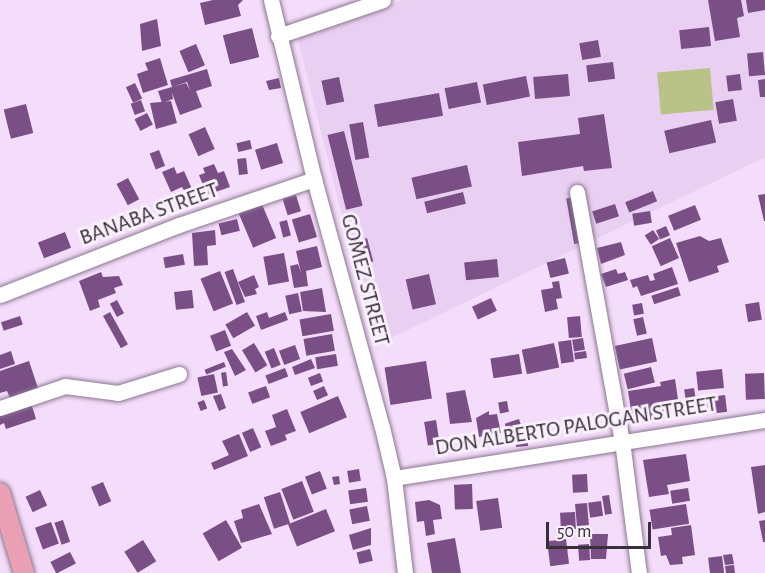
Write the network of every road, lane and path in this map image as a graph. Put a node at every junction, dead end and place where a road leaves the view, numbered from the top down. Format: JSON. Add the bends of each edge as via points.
{"nodes":[{"id":1,"x":271,"y":0,"type":"edge"},
{"id":2,"x":383,"y":0,"type":"edge"},
{"id":3,"x":278,"y":36,"type":"junction"},
{"id":4,"x":314,"y":179,"type":"junction"},
{"id":5,"x":577,"y":192,"type":"dead end"},
{"id":6,"x":0,"y":294,"type":"edge"},
{"id":7,"x":179,"y":374,"type":"dead end"},
{"id":8,"x":0,"y":408,"type":"edge"},
{"id":9,"x":765,"y":420,"type":"edge"},
{"id":10,"x":622,"y":441,"type":"junction"},
{"id":11,"x":394,"y":478,"type":"junction"},
{"id":12,"x":0,"y":493,"type":"edge"},
{"id":13,"x":24,"y":573,"type":"edge"},
{"id":14,"x":405,"y":573,"type":"edge"},
{"id":15,"x":639,"y":573,"type":"edge"}],
"edges":[{"from":1,"to":3,"type":"street","name":"GOMEZ STREET"},
{"from":2,"to":3,"type":"street"},
{"from":3,"to":4,"type":"street","name":"GOMEZ STREET"},
{"from":4,"to":6,"type":"street","name":"BANABA STREET","via":[[179,225]]},
{"from":4,"to":11,"type":"street","name":"GOMEZ STREET"},
{"from":5,"to":10,"type":"street"},
{"from":7,"to":8,"type":"street","via":[[118,393],[65,386]]},
{"from":9,"to":10,"type":"street","name":"DON ALBERTO PALOGAN STREET"},
{"from":10,"to":11,"type":"street","name":"DON ALBERTO PALOGAN STREET"},
{"from":10,"to":15,"type":"street"},
{"from":11,"to":14,"type":"street","name":"GOMEZ STREET"},
{"from":12,"to":13,"type":"main road"}]}
